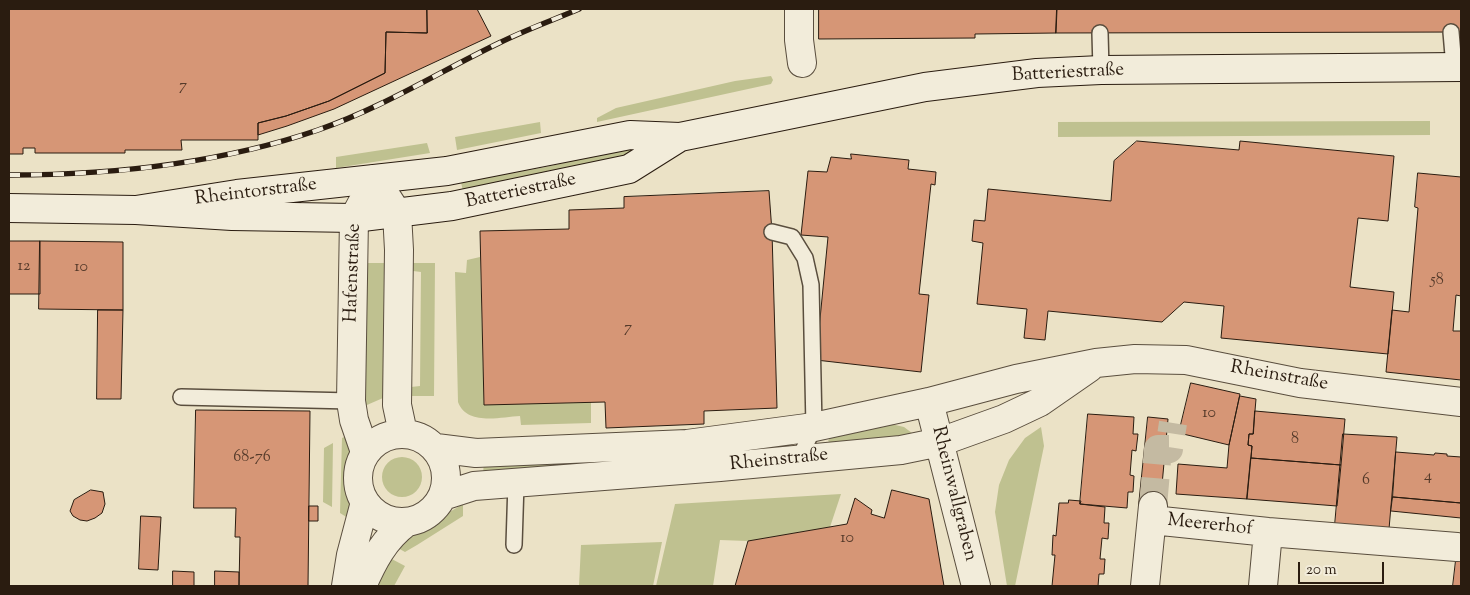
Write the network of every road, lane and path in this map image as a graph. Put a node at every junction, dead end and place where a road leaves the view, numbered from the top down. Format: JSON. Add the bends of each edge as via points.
{"nodes":[{"id":1,"x":800,"y":9,"type":"edge"},
{"id":2,"x":1451,"y":32,"type":"dead end"},
{"id":3,"x":1100,"y":33,"type":"dead end"},
{"id":4,"x":802,"y":63,"type":"dead end"},
{"id":5,"x":1458,"y":67,"type":"edge"},
{"id":6,"x":1101,"y":70,"type":"junction"},
{"id":7,"x":680,"y":137,"type":"junction"},
{"id":8,"x":375,"y":178,"type":"junction"},
{"id":9,"x":9,"y":208,"type":"edge"},
{"id":10,"x":136,"y":210,"type":"junction"},
{"id":11,"x":397,"y":213,"type":"junction"},
{"id":12,"x":354,"y":218,"type":"junction"},
{"id":13,"x":772,"y":232,"type":"dead end"},
{"id":14,"x":1096,"y":363,"type":"junction"},
{"id":15,"x":182,"y":397,"type":"dead end"},
{"id":16,"x":351,"y":401,"type":"junction"},
{"id":17,"x":929,"y":402,"type":"junction"},
{"id":18,"x":1461,"y":402,"type":"edge"},
{"id":19,"x":814,"y":427,"type":"junction"},
{"id":20,"x":403,"y":433,"type":"junction"},
{"id":21,"x":940,"y":442,"type":"junction"},
{"id":22,"x":436,"y":448,"type":"junction"},
{"id":23,"x":365,"y":452,"type":"junction"},
{"id":24,"x":799,"y":459,"type":"junction"},
{"id":25,"x":516,"y":483,"type":"junction"},
{"id":26,"x":443,"y":496,"type":"junction"},
{"id":27,"x":365,"y":502,"type":"junction"},
{"id":28,"x":407,"y":522,"type":"junction"},
{"id":29,"x":1268,"y":532,"type":"junction"},
{"id":30,"x":514,"y":545,"type":"dead end"},
{"id":31,"x":1457,"y":547,"type":"dead end"},
{"id":32,"x":346,"y":586,"type":"edge"},
{"id":33,"x":362,"y":586,"type":"edge"},
{"id":34,"x":976,"y":586,"type":"edge"},
{"id":35,"x":1145,"y":586,"type":"edge"},
{"id":36,"x":1263,"y":586,"type":"edge"}],
"edges":[{"from":1,"to":4,"type":"street"},
{"from":2,"to":5,"type":"lane"},
{"from":3,"to":6,"type":"lane"},
{"from":5,"to":6,"type":"street","name":"Batteriestraße"},
{"from":6,"to":7,"type":"street","name":"Batteriestraße","via":[[1038,73],[926,87]]},
{"from":7,"to":8,"type":"street","name":"Batteriestraße","via":[[630,135],[447,171]]},
{"from":7,"to":11,"type":"street","name":"Batteriestraße","via":[[629,169],[452,206]]},
{"from":8,"to":10,"type":"street","name":"Rheintorstraße"},
{"from":8,"to":11,"type":"street"},
{"from":8,"to":12,"type":"street","name":"Hafenstraße"},
{"from":9,"to":10,"type":"street","name":"Rheintorstraße"},
{"from":10,"to":12,"type":"street","name":"Rheintorstraße"},
{"from":11,"to":12,"type":"street","name":"Batteriestraße"},
{"from":11,"to":20,"type":"street","via":[[397,405]]},
{"from":12,"to":16,"type":"street","name":"Hafenstraße"},
{"from":13,"to":19,"type":"lane","via":[[792,237],[805,258],[811,285]]},
{"from":14,"to":17,"type":"street","name":"Rheinstraße","via":[[1016,379]]},
{"from":14,"to":18,"type":"street","name":"Rheinstraße","via":[[1135,359],[1186,360],[1300,384]]},
{"from":14,"to":21,"type":"street","name":"Rheinstraße","via":[[1040,402]]},
{"from":15,"to":16,"type":"lane"},
{"from":16,"to":23,"type":"street","name":"Hafenstraße"},
{"from":17,"to":19,"type":"street","name":"Rheinstraße"},
{"from":17,"to":21,"type":"street","name":"Rheinwallgraben"},
{"from":19,"to":22,"type":"street","name":"Rheinstraße","via":[[688,444],[476,453]]},
{"from":19,"to":24,"type":"lane"},
{"from":20,"to":22,"type":"street","via":[[427,440]]},
{"from":20,"to":23,"type":"street","via":[[389,435]]},
{"from":21,"to":24,"type":"street","name":"Rheinstraße","via":[[901,450]]},
{"from":21,"to":34,"type":"street","name":"Rheinwallgraben"},
{"from":22,"to":26,"type":"street","via":[[446,471]]},
{"from":23,"to":27,"type":"street","via":[[358,477],[359,490]]},
{"from":24,"to":25,"type":"street","name":"Rheinstraße"},
{"from":25,"to":26,"type":"street","name":"Rheinstraße","via":[[474,486]]},
{"from":25,"to":30,"type":"lane"},
{"from":26,"to":28,"type":"street","via":[[428,514]]},
{"from":27,"to":28,"type":"street","via":[[383,518]]},
{"from":27,"to":32,"type":"street"},
{"from":28,"to":33,"type":"street","via":[[383,545]]},
{"from":29,"to":31,"type":"street","name":"Meererhof"},
{"from":29,"to":35,"type":"street","name":"Meererhof","via":[[1153,513]]},
{"from":29,"to":36,"type":"street","name":"Meererhof"}]}
